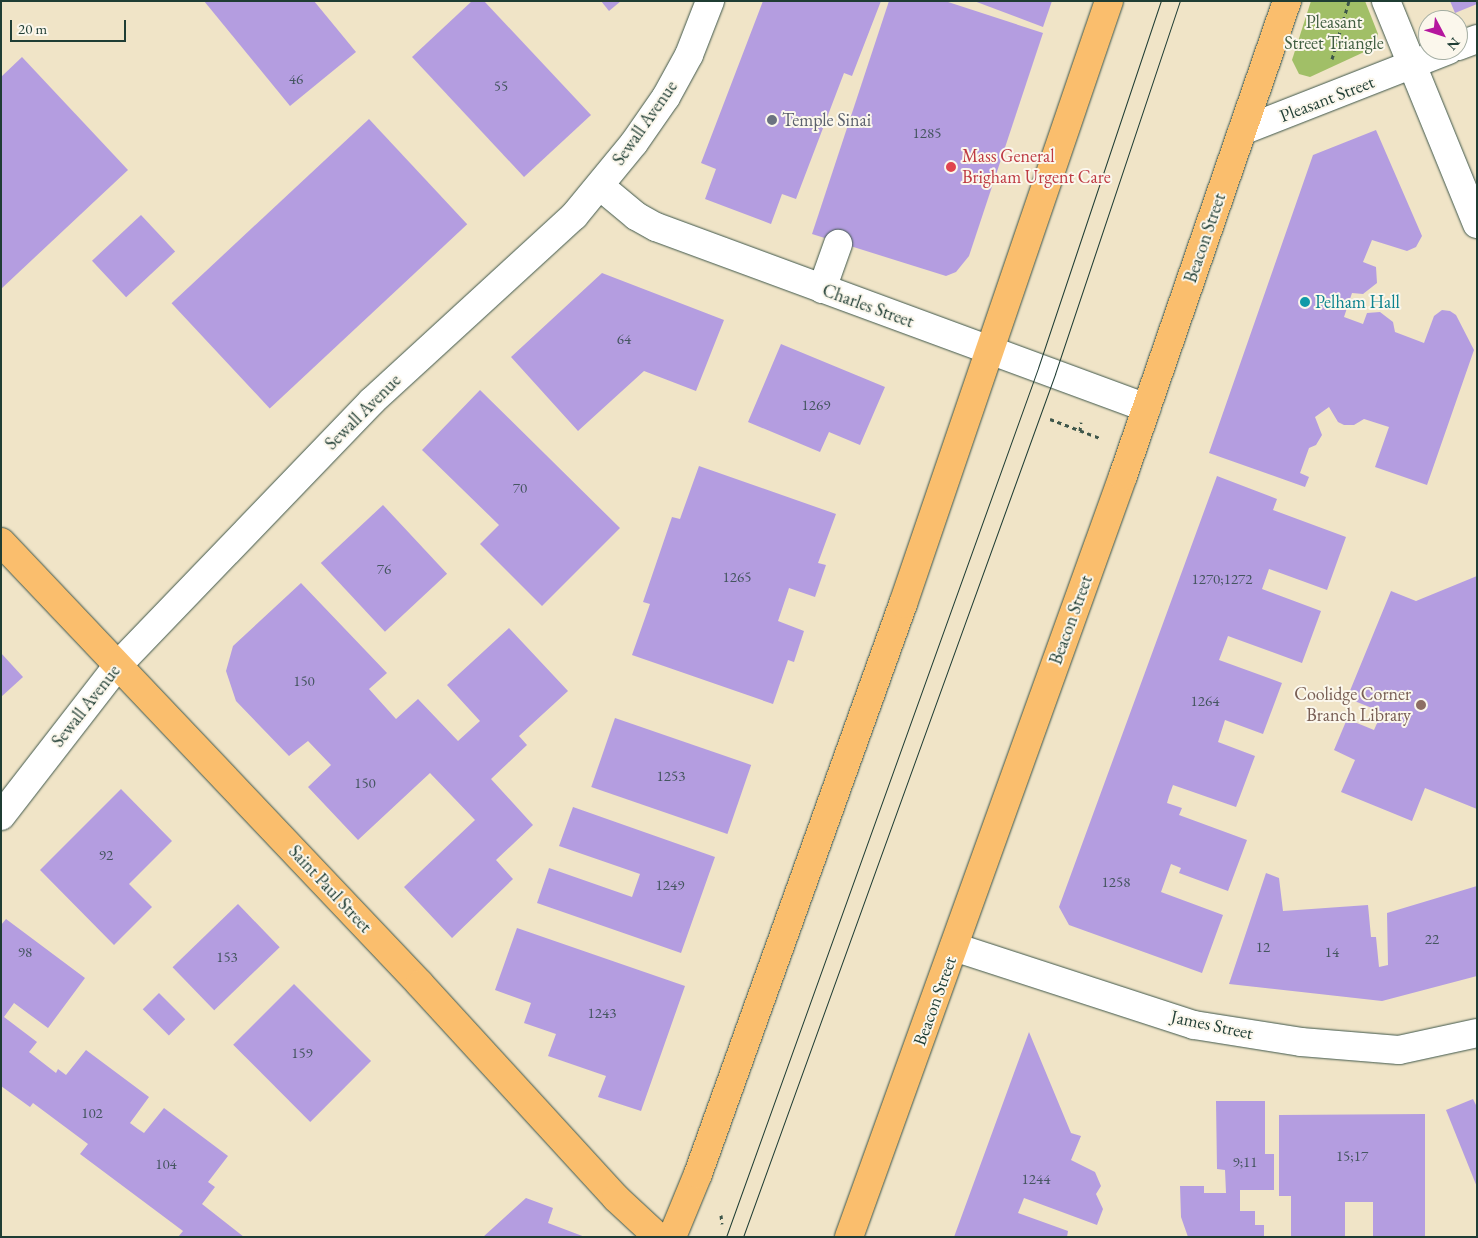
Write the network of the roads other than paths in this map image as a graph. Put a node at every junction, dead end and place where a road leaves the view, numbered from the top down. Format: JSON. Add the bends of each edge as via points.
{"nodes":[{"id":1,"x":710,"y":1,"type":"edge"},
{"id":2,"x":1109,"y":1,"type":"edge"},
{"id":3,"x":1288,"y":1,"type":"edge"},
{"id":4,"x":1386,"y":1,"type":"edge"},
{"id":5,"x":1425,"y":60,"type":"edge"},
{"id":6,"x":1411,"y":66,"type":"junction"},
{"id":7,"x":1242,"y":131,"type":"junction"},
{"id":8,"x":600,"y":186,"type":"junction"},
{"id":9,"x":1477,"y":224,"type":"edge"},
{"id":10,"x":838,"y":244,"type":"dead end"},
{"id":11,"x":822,"y":289,"type":"junction"},
{"id":12,"x":989,"y":351,"type":"junction"},
{"id":13,"x":1147,"y":408,"type":"junction"},
{"id":14,"x":1,"y":542,"type":"edge"},
{"id":15,"x":119,"y":664,"type":"junction"},
{"id":16,"x":1,"y":816,"type":"edge"},
{"id":17,"x":954,"y":947,"type":"junction"},
{"id":18,"x":1477,"y":1033,"type":"edge"},
{"id":19,"x":658,"y":1237,"type":"edge"},
{"id":20,"x":672,"y":1237,"type":"edge"},
{"id":21,"x":849,"y":1237,"type":"edge"}],
"edges":[{"from":1,"to":8,"type":"street","name":"Sewall Avenue","via":[[689,55],[666,97]]},
{"from":2,"to":12,"type":"main road"},
{"from":3,"to":7,"type":"main road","name":"Beacon Street"},
{"from":4,"to":6,"type":"street"},
{"from":5,"to":6,"type":"street","name":"Pleasant Street"},
{"from":6,"to":7,"type":"street","name":"Pleasant Street"},
{"from":6,"to":9,"type":"street"},
{"from":7,"to":13,"type":"main road","name":"Beacon Street"},
{"from":8,"to":11,"type":"street","name":"Charles Street","via":[[636,216],[656,227]]},
{"from":8,"to":15,"type":"street","name":"Sewall Avenue","via":[[545,245],[372,401]]},
{"from":10,"to":11,"type":"street"},
{"from":11,"to":12,"type":"street","name":"Charles Street"},
{"from":12,"to":13,"type":"street","name":"Charles Street"},
{"from":12,"to":20,"type":"main road","via":[[902,604],[698,1174]]},
{"from":13,"to":17,"type":"main road","name":"Beacon Street"},
{"from":14,"to":15,"type":"main road","name":"Saint Paul Street"},
{"from":15,"to":16,"type":"street","name":"Sewall Avenue"},
{"from":15,"to":19,"type":"main road","name":"Saint Paul Street","via":[[616,1198]]},
{"from":17,"to":18,"type":"street","name":"James Street","via":[[1203,1026],[1301,1042],[1399,1050]]},
{"from":17,"to":21,"type":"main road","name":"Beacon Street"}]}
